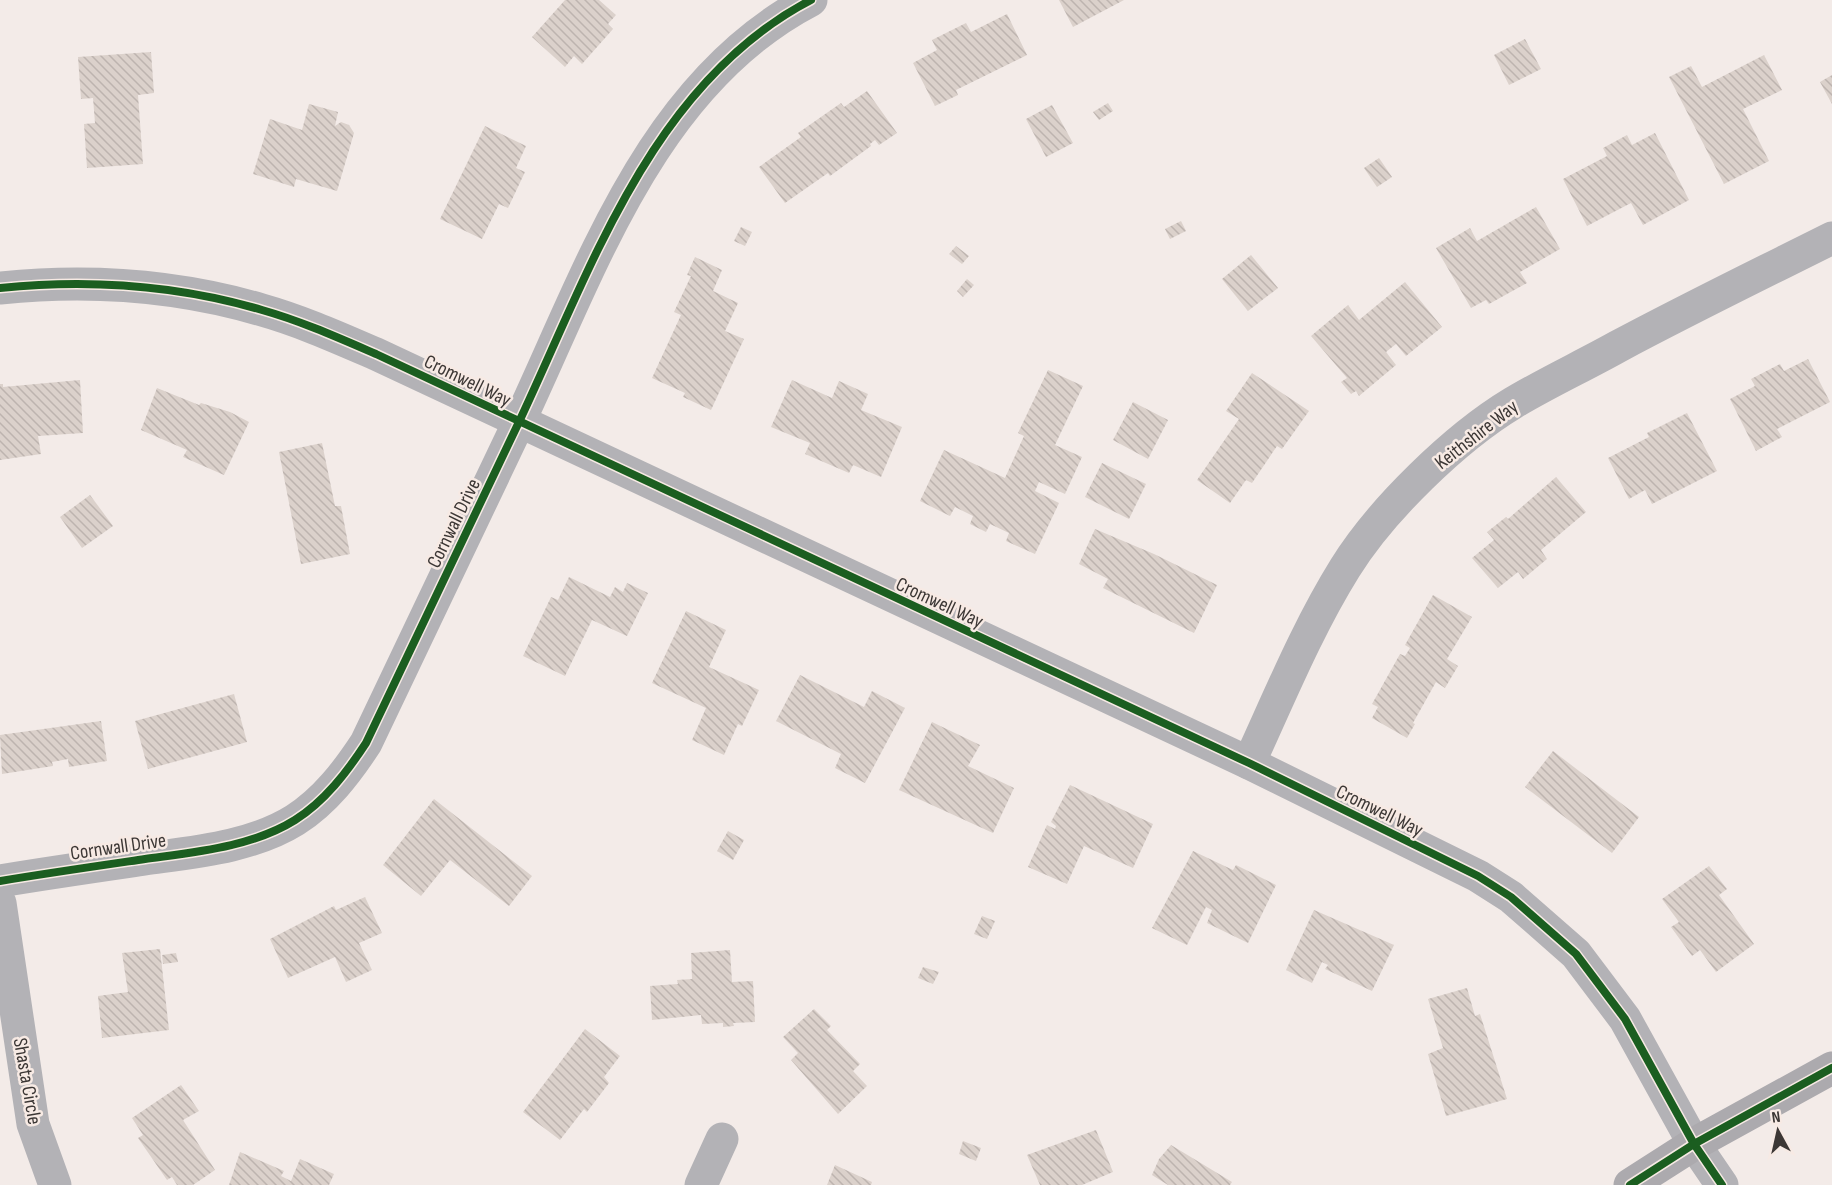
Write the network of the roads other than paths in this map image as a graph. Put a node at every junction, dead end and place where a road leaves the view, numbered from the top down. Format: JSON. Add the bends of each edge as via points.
{"nodes":[{"id":1,"x":811,"y":0,"type":"edge"},
{"id":2,"x":1832,"y":238,"type":"edge"},
{"id":3,"x":0,"y":288,"type":"edge"},
{"id":4,"x":519,"y":423,"type":"junction"},
{"id":5,"x":1249,"y":763,"type":"junction"},
{"id":6,"x":0,"y":881,"type":"edge"},
{"id":7,"x":0,"y":903,"type":"edge"},
{"id":8,"x":1832,"y":1068,"type":"edge"},
{"id":9,"x":722,"y":1139,"type":"dead end"},
{"id":10,"x":1694,"y":1144,"type":"junction"},
{"id":11,"x":55,"y":1185,"type":"edge"},
{"id":12,"x":701,"y":1185,"type":"edge"},
{"id":13,"x":1630,"y":1185,"type":"edge"},
{"id":14,"x":1722,"y":1185,"type":"edge"}],
"edges":[{"from":1,"to":4,"type":"street","name":"Cornwall Drive","via":[[765,29],[727,61],[656,145],[584,281]]},
{"from":2,"to":5,"type":"street","name":"Keithshire Way","via":[[1671,318],[1512,404],[1425,474],[1346,566],[1308,636]]},
{"from":3,"to":4,"type":"street","name":"Cromwell Way","via":[[111,284],[174,290],[228,301],[304,324],[376,354]]},
{"from":4,"to":5,"type":"street","name":"Cromwell Way"},
{"from":4,"to":6,"type":"street","name":"Cornwall Drive","via":[[366,743],[325,796],[295,820],[259,837],[204,850]]},
{"from":5,"to":10,"type":"street","name":"Cromwell Way","via":[[1478,876],[1544,924],[1576,954],[1625,1019]]},
{"from":7,"to":11,"type":"street","name":"Shasta Circle","via":[[33,1124]]},
{"from":8,"to":10,"type":"main road"},
{"from":9,"to":12,"type":"street"},
{"from":10,"to":13,"type":"main road"},
{"from":10,"to":14,"type":"street","name":"Cromwell Way"}]}
